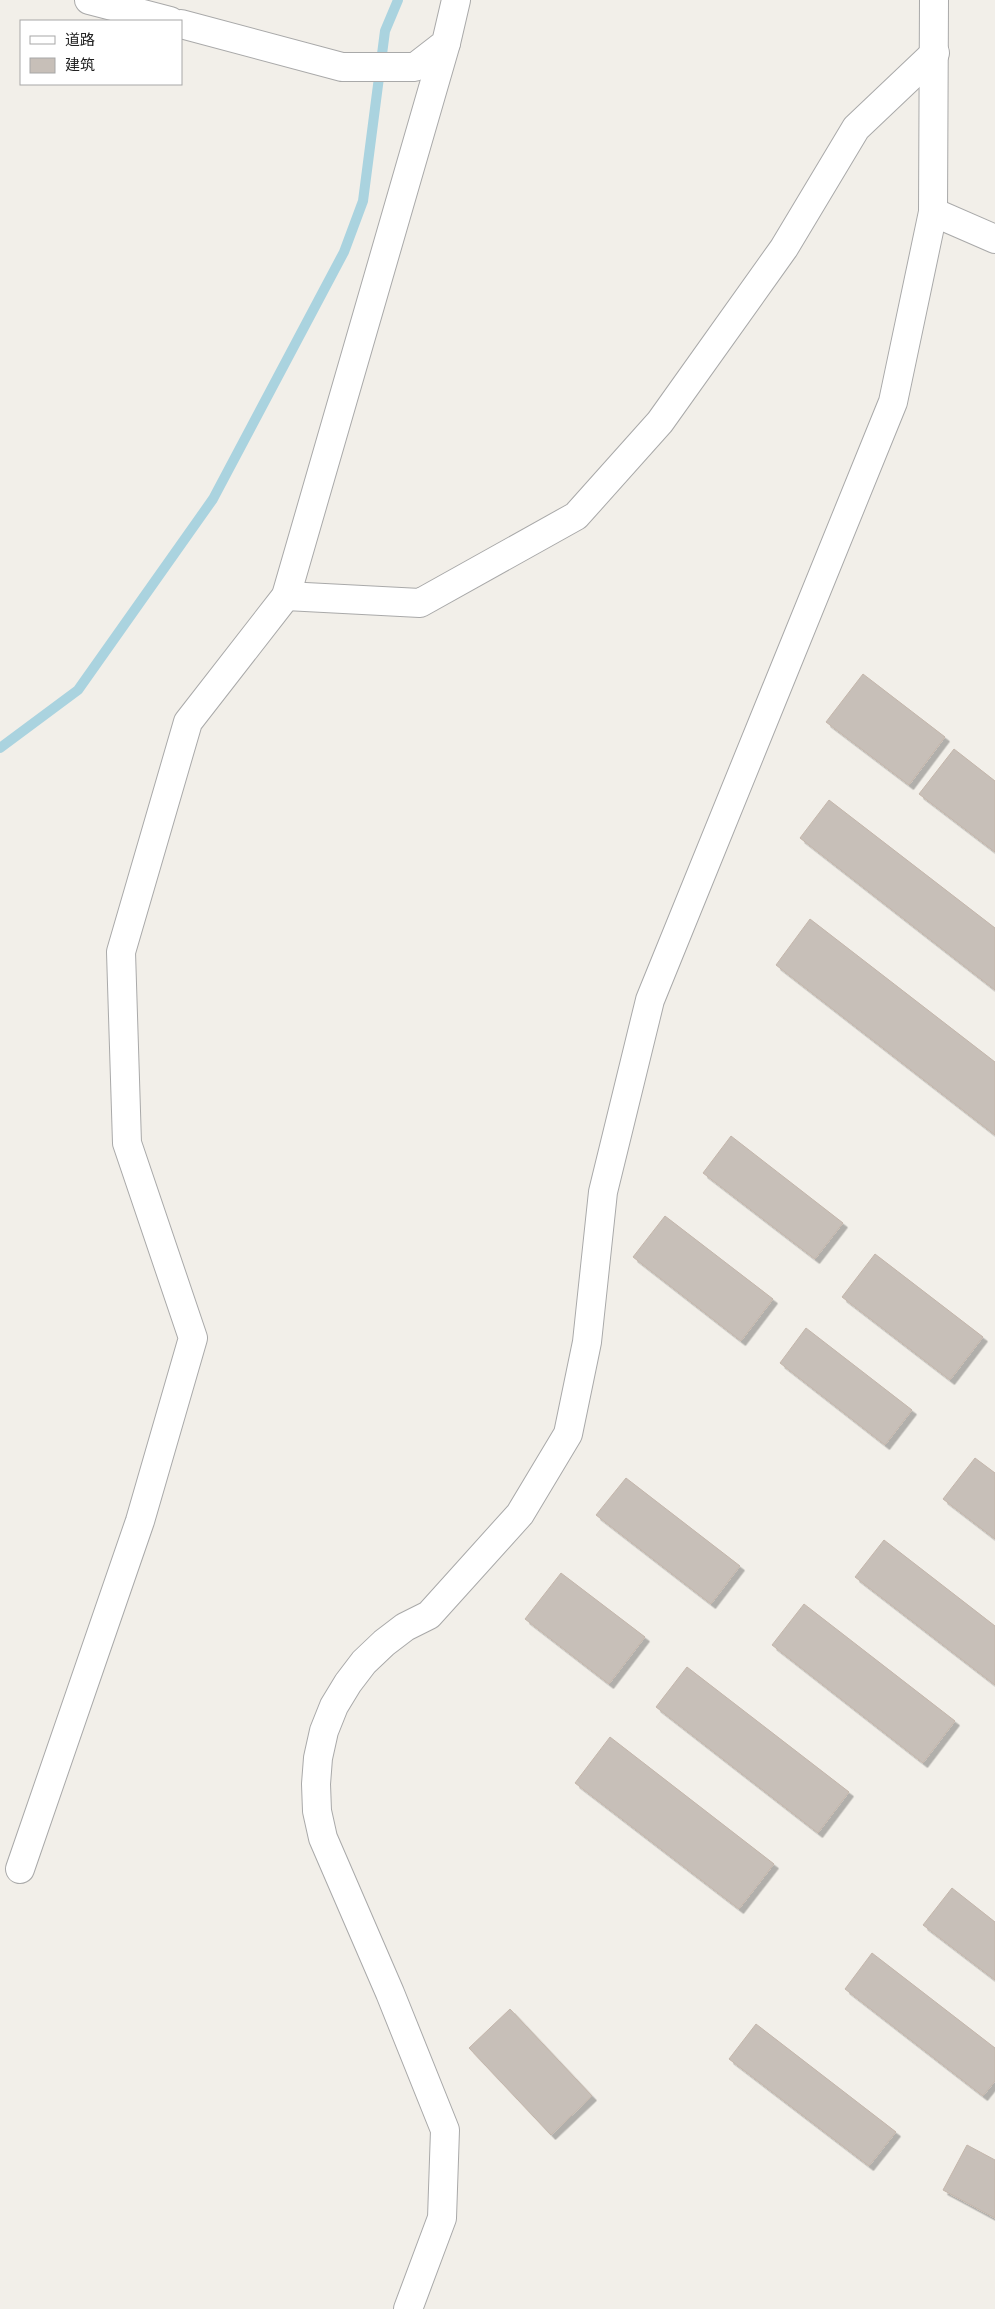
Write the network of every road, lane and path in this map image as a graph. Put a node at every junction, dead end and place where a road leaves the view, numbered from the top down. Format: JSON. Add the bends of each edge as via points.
{"nodes":[{"id":1,"x":89,"y":0,"type":"edge"},
{"id":2,"x":456,"y":0,"type":"edge"},
{"id":3,"x":934,"y":0,"type":"edge"},
{"id":4,"x":166,"y":20,"type":"edge"},
{"id":5,"x":182,"y":24,"type":"edge"},
{"id":6,"x":446,"y":44,"type":"junction"},
{"id":7,"x":935,"y":53,"type":"junction"},
{"id":8,"x":933,"y":212,"type":"junction"},
{"id":9,"x":995,"y":240,"type":"edge"},
{"id":10,"x":286,"y":596,"type":"junction"},
{"id":11,"x":20,"y":1869,"type":"dead end"},
{"id":12,"x":408,"y":2309,"type":"edge"}],
"edges":[{"from":1,"to":4,"type":"street"},
{"from":2,"to":6,"type":"street"},
{"from":3,"to":7,"type":"street"},
{"from":5,"to":6,"type":"street","via":[[342,67],[415,67]]},
{"from":6,"to":10,"type":"street"},
{"from":7,"to":8,"type":"street"},
{"from":7,"to":10,"type":"street","via":[[856,128],[784,248],[660,422],[576,516],[420,603]]},
{"from":8,"to":9,"type":"street"},
{"from":8,"to":12,"type":"street","via":[[893,402],[650,1000],[603,1192],[588,1342],[568,1434],[520,1514],[429,1614],[405,1627],[364,1662],[343,1690],[324,1731],[316,1784],[323,1838],[445,2130],[442,2218]]},
{"from":10,"to":11,"type":"street","via":[[188,722],[121,952],[127,1143],[193,1338],[140,1521]]}]}
